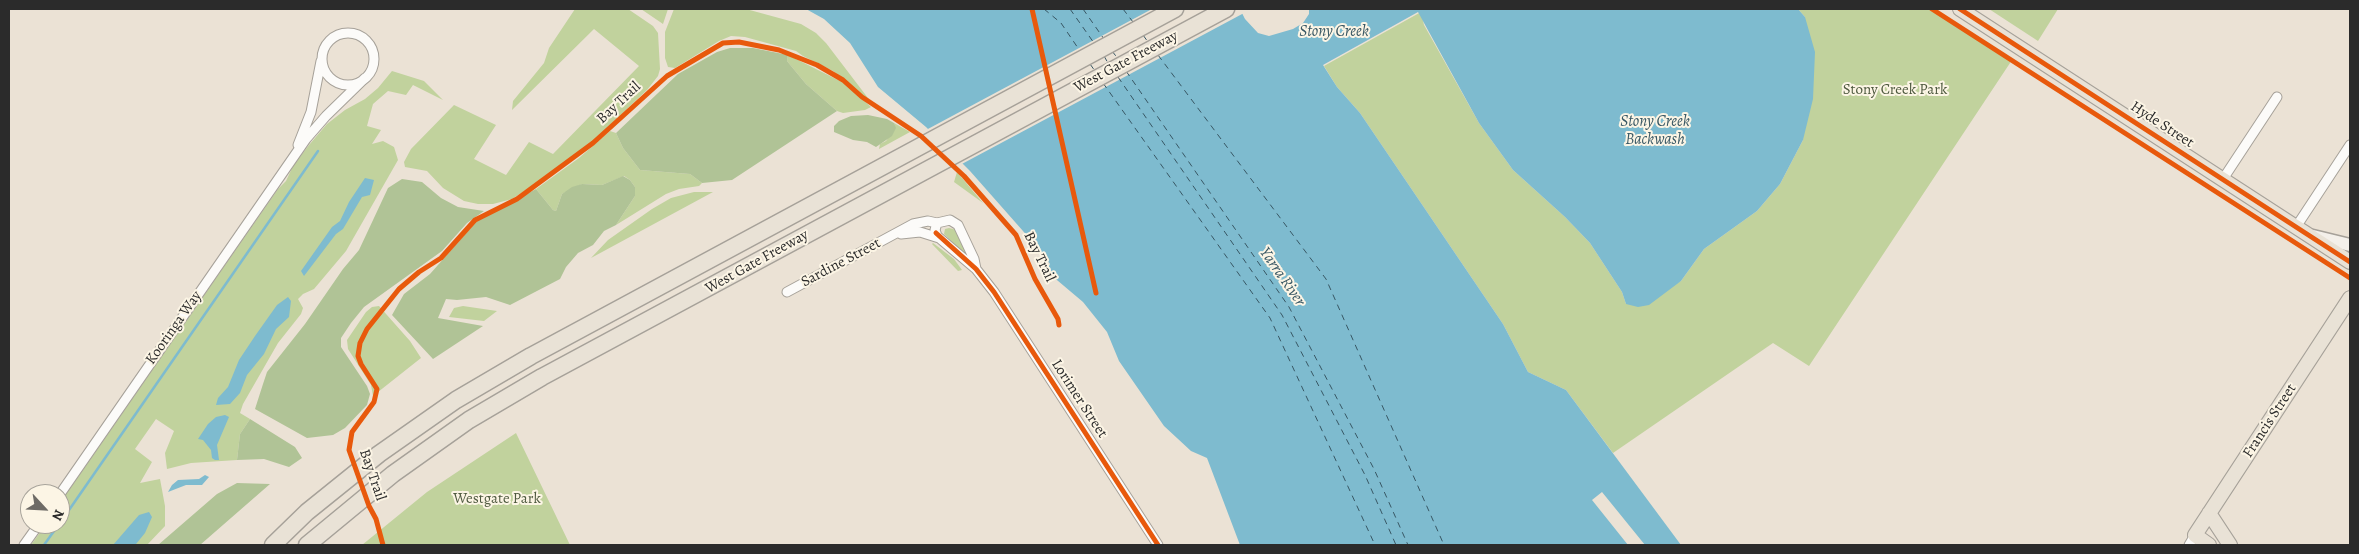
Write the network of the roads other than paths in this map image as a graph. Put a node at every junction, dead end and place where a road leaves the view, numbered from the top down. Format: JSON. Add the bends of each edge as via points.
{"nodes":[{"id":1,"x":1175,"y":9,"type":"edge"},
{"id":2,"x":1226,"y":9,"type":"edge"},
{"id":3,"x":1960,"y":9,"type":"edge"},
{"id":4,"x":322,"y":53,"type":"junction"},
{"id":5,"x":365,"y":78,"type":"junction"},
{"id":6,"x":2277,"y":97,"type":"dead end"},
{"id":7,"x":2350,"y":145,"type":"edge"},
{"id":8,"x":289,"y":163,"type":"junction"},
{"id":9,"x":2224,"y":179,"type":"junction"},
{"id":10,"x":937,"y":223,"type":"junction"},
{"id":11,"x":2302,"y":231,"type":"junction"},
{"id":12,"x":895,"y":235,"type":"junction"},
{"id":13,"x":939,"y":238,"type":"junction"},
{"id":14,"x":2350,"y":245,"type":"edge"},
{"id":15,"x":2350,"y":262,"type":"edge"},
{"id":16,"x":976,"y":268,"type":"junction"},
{"id":17,"x":787,"y":292,"type":"dead end"},
{"id":18,"x":2350,"y":298,"type":"edge"},
{"id":19,"x":67,"y":484,"type":"edge"},
{"id":20,"x":2210,"y":514,"type":"junction"},
{"id":21,"x":32,"y":534,"type":"edge"},
{"id":22,"x":2192,"y":540,"type":"edge"},
{"id":23,"x":24,"y":545,"type":"edge"},
{"id":24,"x":273,"y":545,"type":"edge"},
{"id":25,"x":307,"y":545,"type":"edge"},
{"id":26,"x":1158,"y":545,"type":"edge"},
{"id":27,"x":2209,"y":545,"type":"edge"},
{"id":28,"x":2230,"y":545,"type":"edge"}],
"edges":[{"from":1,"to":24,"type":"highway","name":"West Gate Freeway","via":[[473,390],[379,454],[307,512]]},
{"from":2,"to":25,"type":"highway","name":"West Gate Freeway","via":[[542,377],[469,420],[393,474]]},
{"from":3,"to":9,"type":"main road","name":"Hyde Street"},
{"from":4,"to":5,"type":"street","via":[[324,70],[336,82],[351,85]]},
{"from":4,"to":5,"type":"street","via":[[339,35],[347,33],[363,38],[373,58]]},
{"from":4,"to":8,"type":"street","name":"Kooringa Way","via":[[311,112]]},
{"from":5,"to":8,"type":"street","name":"Kooringa Way","via":[[321,121]]},
{"from":6,"to":9,"type":"street"},
{"from":7,"to":11,"type":"street"},
{"from":8,"to":19,"type":"street","name":"Kooringa Way"},
{"from":9,"to":11,"type":"main road","name":"Hyde Street"},
{"from":10,"to":12,"type":"street","name":"Sardine Street","via":[[916,223]]},
{"from":10,"to":13,"type":"street","via":[[935,230]]},
{"from":10,"to":16,"type":"street","name":"Lorimer Street","via":[[950,220],[958,224]]},
{"from":11,"to":14,"type":"main road"},
{"from":11,"to":15,"type":"main road","name":"Hyde Street"},
{"from":12,"to":13,"type":"street","name":"Sardine Street","via":[[920,232]]},
{"from":12,"to":17,"type":"street","name":"Sardine Street"},
{"from":13,"to":16,"type":"street","name":"Lorimer Street"},
{"from":16,"to":26,"type":"street","name":"Lorimer Street","via":[[1033,350]]},
{"from":18,"to":20,"type":"main road","name":"Francis Street"},
{"from":20,"to":22,"type":"main road","name":"Francis Street"},
{"from":20,"to":28,"type":"main road"},
{"from":21,"to":23,"type":"street"},
{"from":22,"to":27,"type":"main road"}]}
